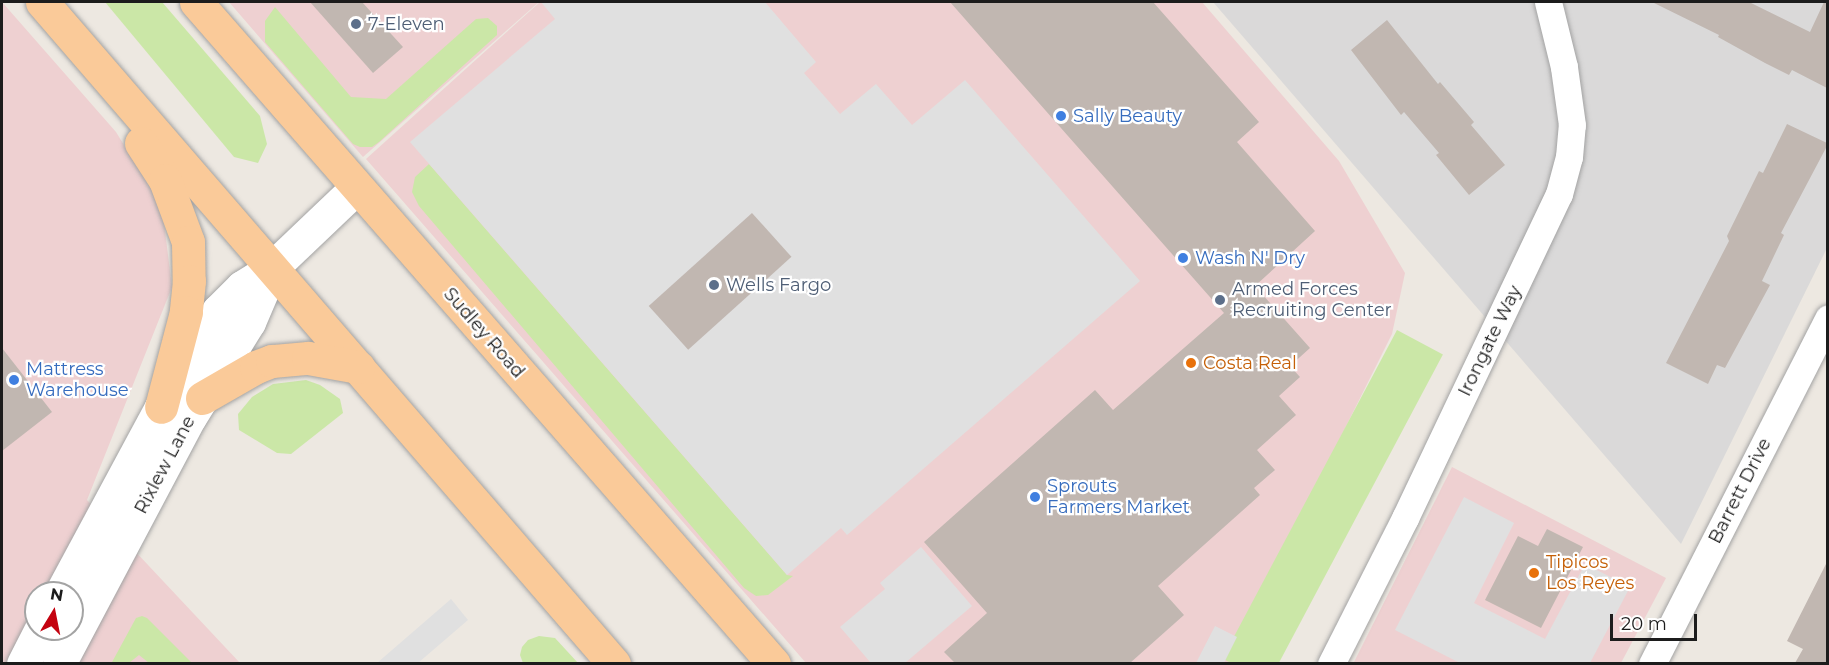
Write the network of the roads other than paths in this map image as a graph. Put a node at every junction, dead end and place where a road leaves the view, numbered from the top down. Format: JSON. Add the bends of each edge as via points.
{"nodes":[{"id":1,"x":42,"y":2,"type":"edge"},
{"id":2,"x":196,"y":2,"type":"edge"},
{"id":3,"x":1548,"y":2,"type":"edge"},
{"id":4,"x":67,"y":31,"type":"junction"},
{"id":5,"x":356,"y":188,"type":"junction"},
{"id":6,"x":273,"y":268,"type":"junction"},
{"id":7,"x":1827,"y":318,"type":"edge"},
{"id":8,"x":358,"y":368,"type":"junction"},
{"id":9,"x":202,"y":398,"type":"junction"},
{"id":10,"x":161,"y":407,"type":"junction"},
{"id":11,"x":67,"y":581,"type":"edge"},
{"id":12,"x":35,"y":641,"type":"edge"},
{"id":13,"x":1342,"y":660,"type":"edge"},
{"id":14,"x":23,"y":663,"type":"edge"},
{"id":15,"x":59,"y":663,"type":"edge"},
{"id":16,"x":614,"y":663,"type":"edge"},
{"id":17,"x":774,"y":663,"type":"edge"},
{"id":18,"x":1652,"y":663,"type":"edge"}],
"edges":[{"from":1,"to":4,"type":"main road"},
{"from":2,"to":5,"type":"main road","name":"Sudley Road"},
{"from":3,"to":13,"type":"street","name":"Irongate Way","via":[[1564,67],[1572,125],[1559,194]]},
{"from":4,"to":6,"type":"main road"},
{"from":4,"to":10,"type":"main road","via":[[165,180],[188,242],[186,312]]},
{"from":5,"to":6,"type":"street","name":"Rixlew Lane"},
{"from":5,"to":17,"type":"main road","name":"Sudley Road"},
{"from":6,"to":8,"type":"main road"},
{"from":6,"to":9,"type":"street","name":"Rixlew Lane","via":[[249,322]]},
{"from":6,"to":10,"type":"street","name":"Rixlew Lane","via":[[242,287],[219,311]]},
{"from":7,"to":18,"type":"street","name":"Barrett Drive"},
{"from":8,"to":9,"type":"main road","via":[[308,358],[272,361]]},
{"from":8,"to":16,"type":"main road"},
{"from":9,"to":15,"type":"street","name":"Rixlew Lane"},
{"from":10,"to":11,"type":"street","name":"Rixlew Lane"},
{"from":12,"to":14,"type":"street"}]}
